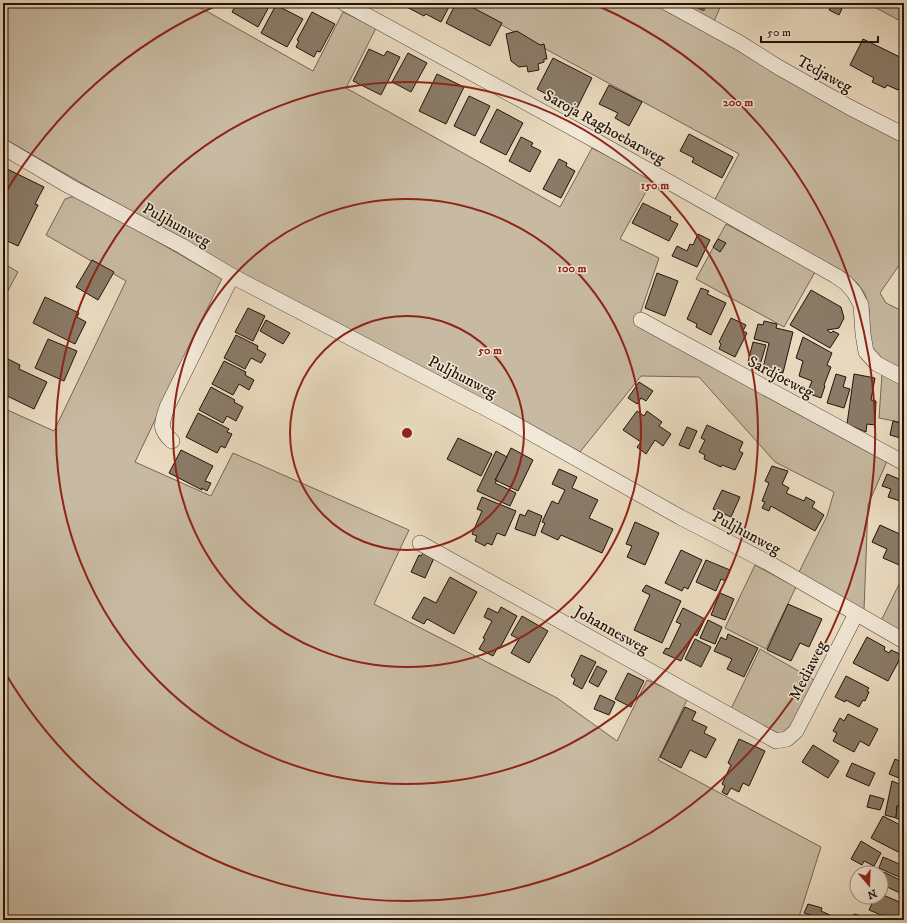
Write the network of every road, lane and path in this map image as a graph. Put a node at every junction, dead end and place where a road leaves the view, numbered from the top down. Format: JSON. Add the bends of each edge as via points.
{"nodes":[{"id":1,"x":344,"y":3,"type":"edge"},
{"id":2,"x":667,"y":3,"type":"edge"},
{"id":3,"x":904,"y":135,"type":"edge"},
{"id":4,"x":3,"y":147,"type":"edge"},
{"id":5,"x":232,"y":276,"type":"junction"},
{"id":6,"x":641,"y":320,"type":"dead end"},
{"id":7,"x":904,"y":378,"type":"edge"},
{"id":8,"x":172,"y":441,"type":"dead end"},
{"id":9,"x":904,"y":463,"type":"edge"},
{"id":10,"x":420,"y":543,"type":"dead end"},
{"id":11,"x":856,"y":614,"type":"junction"},
{"id":12,"x":904,"y":641,"type":"edge"},
{"id":13,"x":787,"y":739,"type":"joint"}],
"edges":[{"from":1,"to":7,"type":"street","name":"Saroja Raghoebarweg","via":[[836,276],[854,292],[861,305],[866,352],[877,364]]},
{"from":2,"to":3,"type":"street","name":"Tedjaweg","via":[[842,103]]},
{"from":4,"to":5,"type":"street","name":"Puljhunweg"},
{"from":5,"to":8,"type":"street","via":[[167,407],[162,423],[164,433]]},
{"from":5,"to":11,"type":"street","name":"Puljhunweg","via":[[506,419],[680,517],[767,562]]},
{"from":6,"to":9,"type":"street","name":"Sardjoeweg"},
{"from":10,"to":13,"type":"street","name":"Johannesweg","via":[[776,741]]},
{"from":11,"to":12,"type":"street","name":"Puljhunweg"},
{"from":11,"to":13,"type":"street","name":"Mediaweg","via":[[796,731]]}]}
